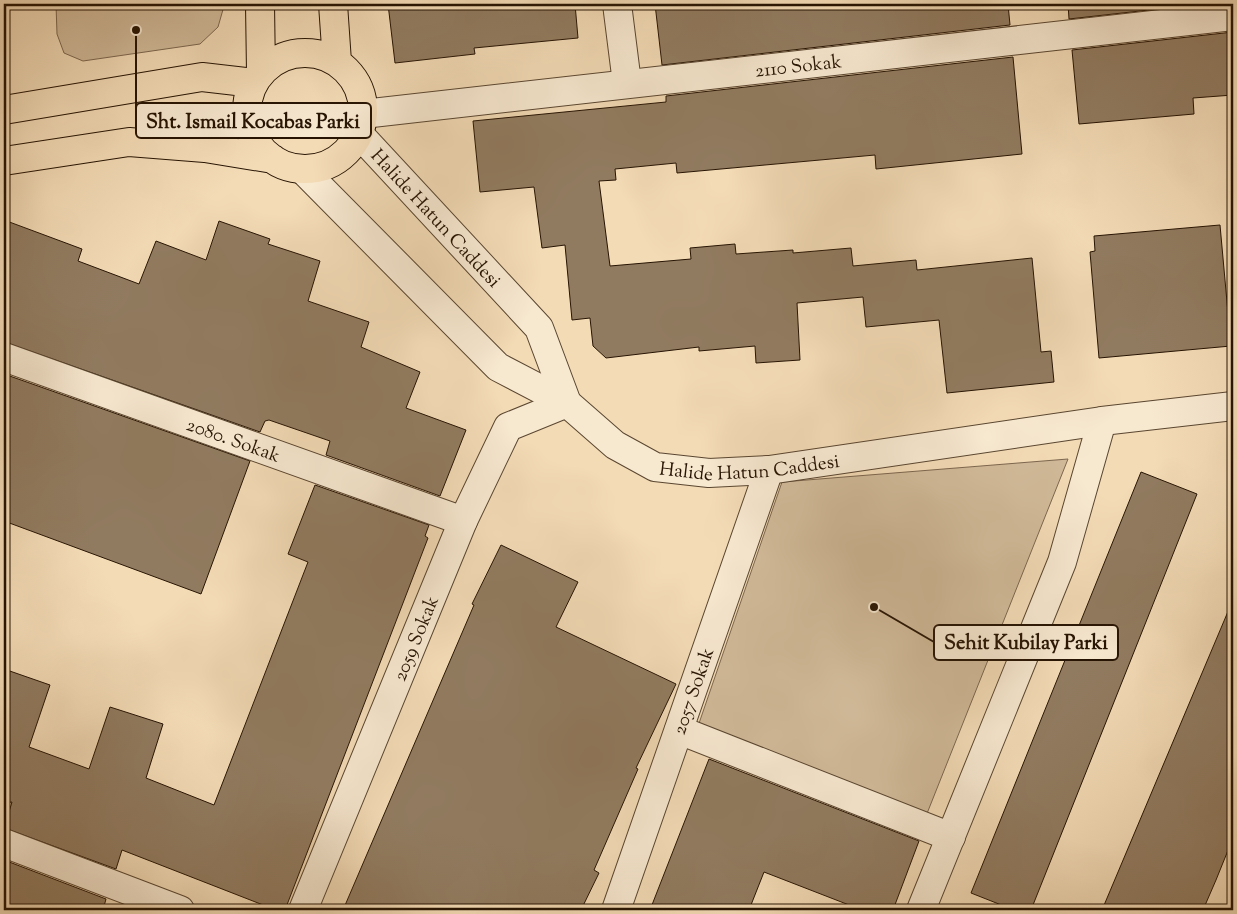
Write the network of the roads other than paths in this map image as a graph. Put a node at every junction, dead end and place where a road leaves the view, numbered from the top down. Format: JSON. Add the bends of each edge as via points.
{"nodes":[{"id":1,"x":260,"y":4,"type":"edge"},
{"id":2,"x":333,"y":4,"type":"edge"},
{"id":3,"x":617,"y":4,"type":"edge"},
{"id":4,"x":1233,"y":16,"type":"edge"},
{"id":5,"x":337,"y":62,"type":"junction"},
{"id":6,"x":258,"y":78,"type":"junction"},
{"id":7,"x":627,"y":83,"type":"junction"},
{"id":8,"x":4,"y":110,"type":"edge"},
{"id":9,"x":361,"y":124,"type":"junction"},
{"id":10,"x":273,"y":159,"type":"junction"},
{"id":11,"x":4,"y":161,"type":"edge"},
{"id":12,"x":302,"y":169,"type":"junction"},
{"id":13,"x":4,"y":357,"type":"edge"},
{"id":14,"x":567,"y":403,"type":"junction"},
{"id":15,"x":1233,"y":406,"type":"edge"},
{"id":16,"x":1102,"y":421,"type":"junction"},
{"id":17,"x":769,"y":470,"type":"junction"},
{"id":18,"x":462,"y":522,"type":"junction"},
{"id":19,"x":679,"y":730,"type":"junction"},
{"id":20,"x":951,"y":836,"type":"junction"},
{"id":21,"x":4,"y":843,"type":"edge"},
{"id":22,"x":180,"y":910,"type":"edge"},
{"id":23,"x":303,"y":910,"type":"edge"},
{"id":24,"x":616,"y":910,"type":"edge"},
{"id":25,"x":922,"y":910,"type":"edge"}],
"edges":[{"from":1,"to":6,"type":"main road"},
{"from":2,"to":5,"type":"main road"},
{"from":3,"to":7,"type":"street"},
{"from":4,"to":7,"type":"street","name":"2110 Sokak"},
{"from":5,"to":6,"type":"main road","via":[[320,54],[300,52],[280,58]]},
{"from":5,"to":9,"type":"main road","via":[[352,76],[361,94]]},
{"from":6,"to":8,"type":"main road","via":[[202,77]]},
{"from":6,"to":10,"type":"main road","via":[[247,106],[248,122],[261,149]]},
{"from":7,"to":9,"type":"street","name":"2110 Sokak"},
{"from":9,"to":12,"type":"main road","via":[[348,150],[318,168]]},
{"from":9,"to":14,"type":"street","name":"Halide Hatun Caddesi","via":[[538,328]]},
{"from":10,"to":11,"type":"main road","via":[[205,148],[129,142]]},
{"from":10,"to":12,"type":"main road"},
{"from":12,"to":14,"type":"street","via":[[498,367]]},
{"from":13,"to":18,"type":"street","name":"2080. Sokak"},
{"from":14,"to":17,"type":"street","name":"Halide Hatun Caddesi","via":[[615,445],[655,466],[709,473]]},
{"from":14,"to":18,"type":"street","name":"2059 Sokak","via":[[508,427]]},
{"from":15,"to":16,"type":"street","name":"Halide Hatun Caddesi"},
{"from":16,"to":17,"type":"street","name":"Halide Hatun Caddesi"},
{"from":16,"to":20,"type":"street","via":[[1062,562]]},
{"from":17,"to":19,"type":"street","name":"2057 Sokak"},
{"from":18,"to":23,"type":"street","name":"2059 Sokak"},
{"from":19,"to":20,"type":"street"},
{"from":19,"to":24,"type":"street","name":"2057 Sokak"},
{"from":20,"to":25,"type":"street"},
{"from":21,"to":22,"type":"street"}]}
